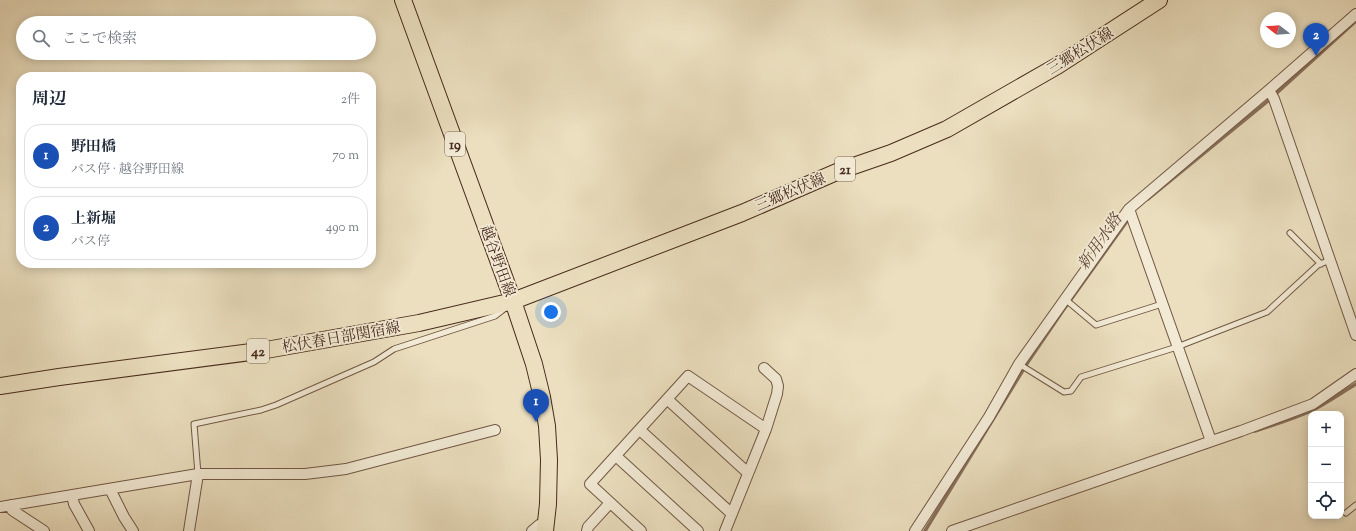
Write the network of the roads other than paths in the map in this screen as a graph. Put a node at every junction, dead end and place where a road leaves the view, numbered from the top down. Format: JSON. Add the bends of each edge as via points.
{"nodes":[{"id":1,"x":403,"y":0,"type":"edge"},
{"id":2,"x":1159,"y":0,"type":"edge"},
{"id":3,"x":1356,"y":14,"type":"edge"},
{"id":4,"x":1271,"y":94,"type":"junction"},
{"id":5,"x":1129,"y":209,"type":"junction"},
{"id":6,"x":1290,"y":233,"type":"dead end"},
{"id":7,"x":1325,"y":262,"type":"junction"},
{"id":8,"x":511,"y":294,"type":"junction"},
{"id":9,"x":1065,"y":299,"type":"junction"},
{"id":10,"x":1162,"y":304,"type":"junction"},
{"id":11,"x":1356,"y":336,"type":"edge"},
{"id":12,"x":1177,"y":347,"type":"junction"},
{"id":13,"x":1019,"y":364,"type":"junction"},
{"id":14,"x":764,"y":368,"type":"dead end"},
{"id":15,"x":1356,"y":374,"type":"edge"},
{"id":16,"x":0,"y":386,"type":"edge"},
{"id":17,"x":667,"y":400,"type":"junction"},
{"id":18,"x":766,"y":429,"type":"junction"},
{"id":19,"x":495,"y":430,"type":"dead end"},
{"id":20,"x":640,"y":430,"type":"junction"},
{"id":21,"x":1211,"y":441,"type":"junction"},
{"id":22,"x":616,"y":456,"type":"junction"},
{"id":23,"x":748,"y":473,"type":"junction"},
{"id":24,"x":198,"y":474,"type":"junction"},
{"id":25,"x":110,"y":489,"type":"junction"},
{"id":26,"x":72,"y":495,"type":"junction"},
{"id":27,"x":610,"y":502,"type":"junction"},
{"id":28,"x":11,"y":505,"type":"junction"},
{"id":29,"x":1356,"y":505,"type":"edge"},
{"id":30,"x":0,"y":507,"type":"edge"},
{"id":31,"x":1346,"y":513,"type":"dead end"},
{"id":32,"x":732,"y":514,"type":"junction"},
{"id":33,"x":84,"y":528,"type":"edge"},
{"id":34,"x":541,"y":529,"type":"edge"},
{"id":35,"x":40,"y":530,"type":"edge"},
{"id":36,"x":133,"y":531,"type":"edge"},
{"id":37,"x":189,"y":531,"type":"edge"},
{"id":38,"x":587,"y":531,"type":"edge"},
{"id":39,"x":641,"y":531,"type":"edge"},
{"id":40,"x":698,"y":531,"type":"edge"},
{"id":41,"x":725,"y":531,"type":"edge"},
{"id":42,"x":914,"y":531,"type":"edge"},
{"id":43,"x":952,"y":531,"type":"edge"}],
"edges":[{"from":1,"to":8,"type":"main road","name":"越谷野田線","number":"19"},
{"from":2,"to":8,"type":"main road","name":"三郷松伏線","number":"21","via":[[1057,66],[947,129],[891,153],[839,171],[715,224]]},
{"from":3,"to":4,"type":"street"},
{"from":4,"to":5,"type":"street"},
{"from":4,"to":7,"type":"street"},
{"from":5,"to":9,"type":"street"},
{"from":5,"to":10,"type":"street"},
{"from":6,"to":7,"type":"lane"},
{"from":7,"to":11,"type":"street"},
{"from":7,"to":12,"type":"lane","via":[[1318,265],[1267,312]]},
{"from":8,"to":16,"type":"main road","name":"松伏春日部関宿線","number":"42","via":[[419,323],[266,350]]},
{"from":8,"to":24,"type":"lane","via":[[495,316],[394,349],[374,362],[276,405],[194,424]]},
{"from":8,"to":34,"type":"main road","name":"越谷野田線","number":"19","via":[[534,364],[547,426],[549,484]]},
{"from":9,"to":10,"type":"lane","via":[[1096,325]]},
{"from":9,"to":13,"type":"street"},
{"from":10,"to":12,"type":"street"},
{"from":12,"to":13,"type":"lane","via":[[1081,377],[1071,391],[1064,392]]},
{"from":12,"to":21,"type":"street"},
{"from":13,"to":42,"type":"street","via":[[989,417]]},
{"from":14,"to":18,"type":"street","via":[[776,379],[778,386],[778,394]]},
{"from":15,"to":21,"type":"street","via":[[1313,404]]},
{"from":17,"to":18,"type":"street","via":[[688,376]]},
{"from":17,"to":20,"type":"street"},
{"from":17,"to":23,"type":"street"},
{"from":18,"to":23,"type":"street"},
{"from":19,"to":24,"type":"street","via":[[346,469],[305,474]]},
{"from":20,"to":22,"type":"street"},
{"from":20,"to":32,"type":"street"},
{"from":21,"to":43,"type":"street"},
{"from":22,"to":27,"type":"street","via":[[590,484]]},
{"from":22,"to":40,"type":"street"},
{"from":23,"to":32,"type":"street"},
{"from":24,"to":25,"type":"street"},
{"from":24,"to":37,"type":"street"},
{"from":25,"to":26,"type":"street"},
{"from":25,"to":36,"type":"street"},
{"from":26,"to":28,"type":"street"},
{"from":26,"to":33,"type":"street"},
{"from":27,"to":38,"type":"street"},
{"from":27,"to":39,"type":"street"},
{"from":28,"to":30,"type":"street"},
{"from":28,"to":35,"type":"street","via":[[12,510]]},
{"from":29,"to":31,"type":"lane"},
{"from":32,"to":41,"type":"street"}]}
